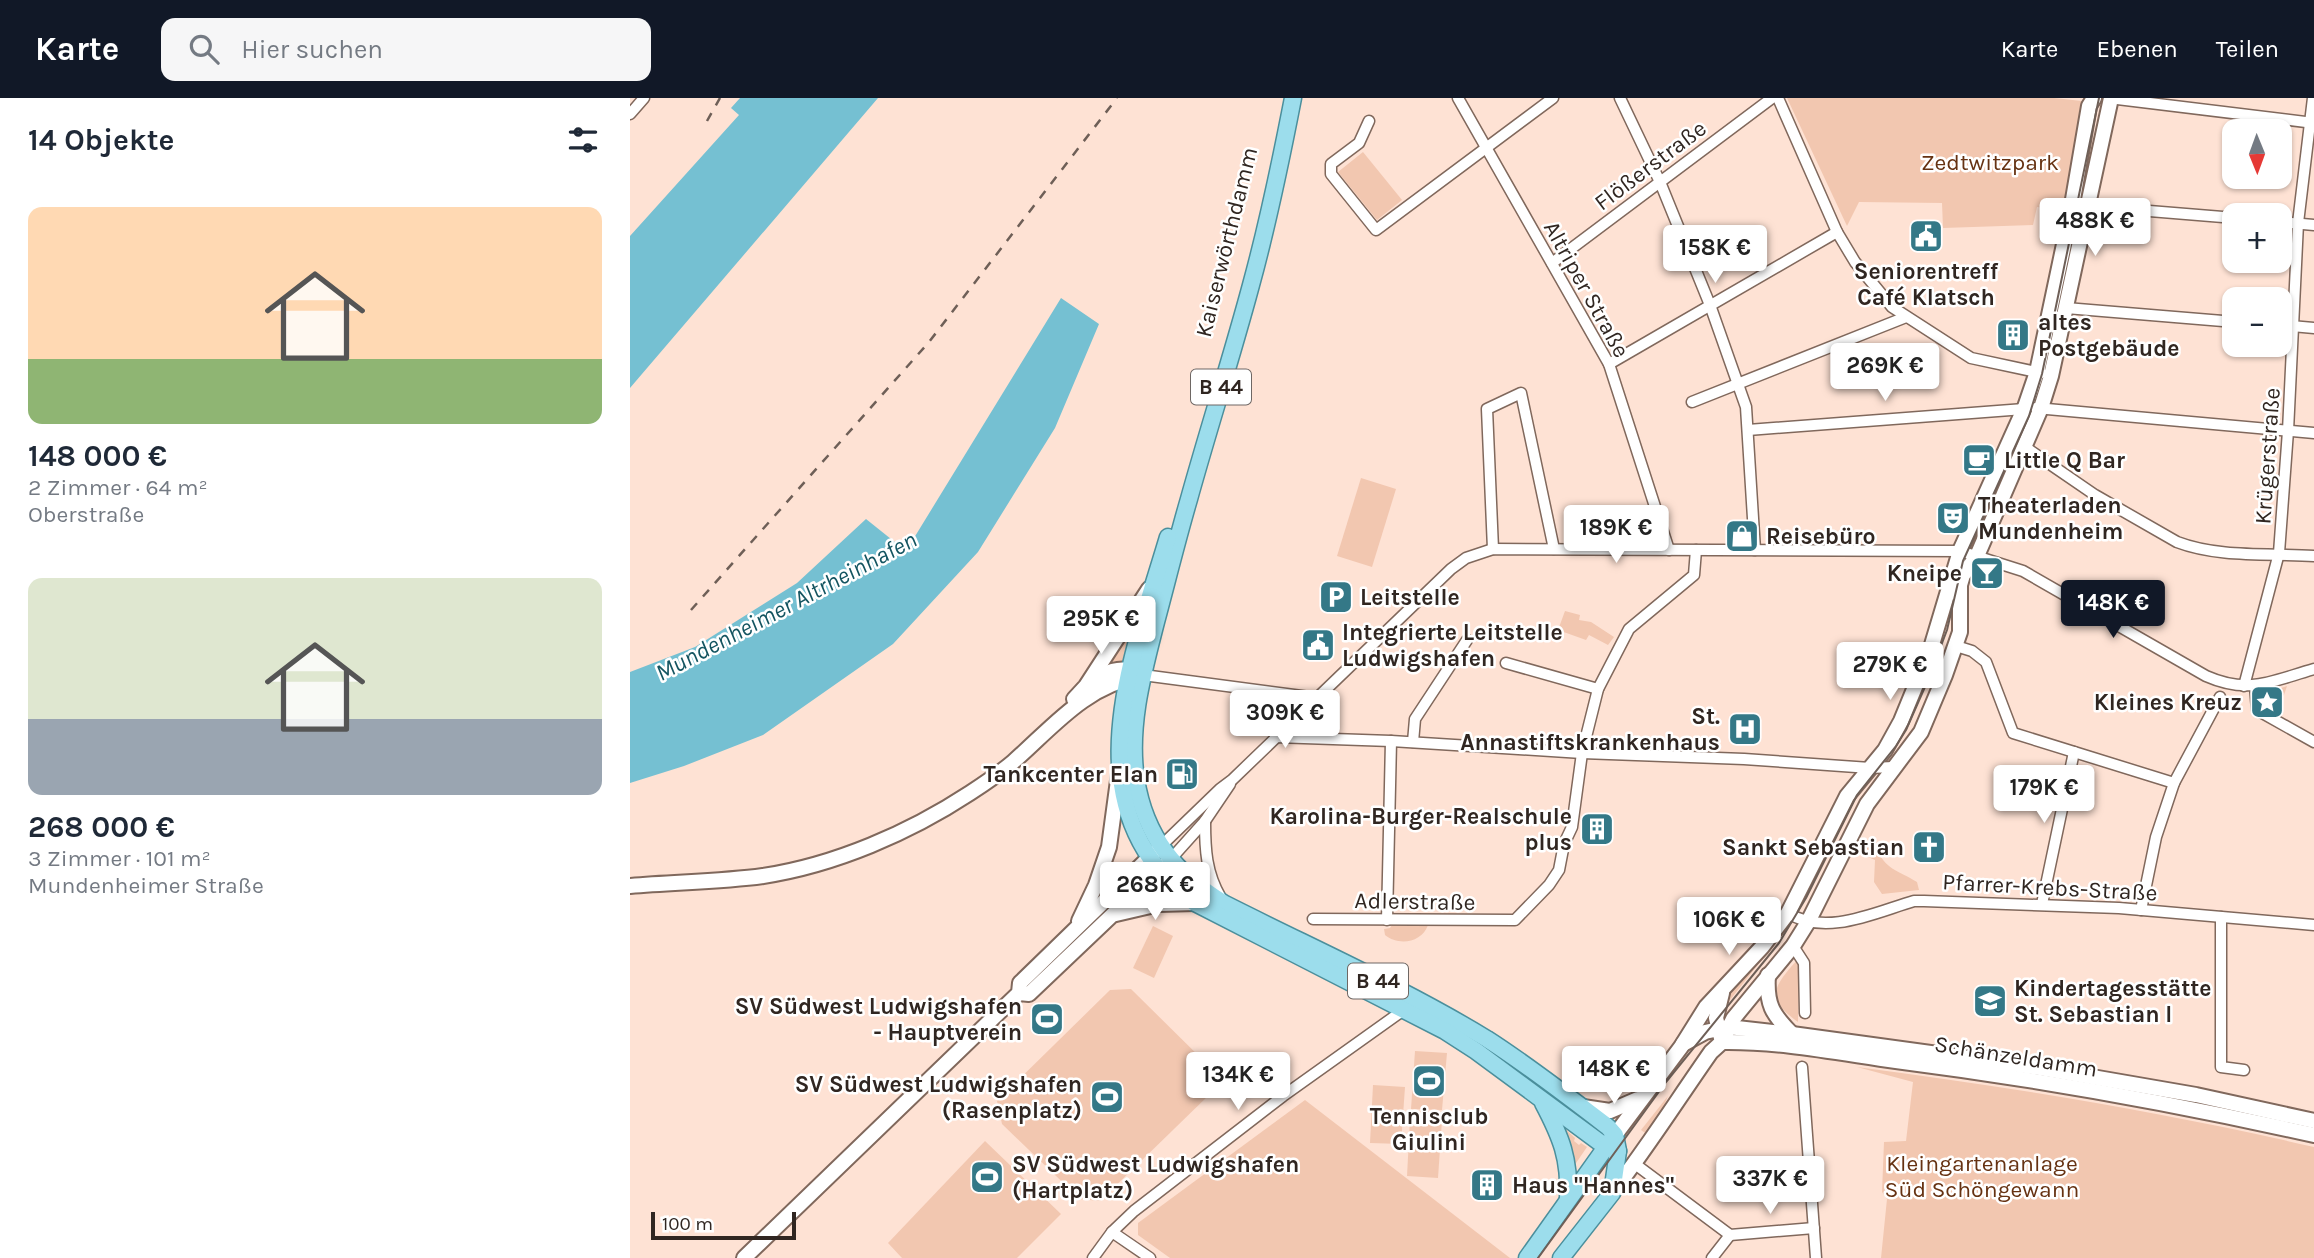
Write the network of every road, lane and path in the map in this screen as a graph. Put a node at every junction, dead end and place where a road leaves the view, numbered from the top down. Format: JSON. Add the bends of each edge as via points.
{"nodes":[{"id":1,"x":644,"y":98,"type":"edge"},
{"id":2,"x":1283,"y":98,"type":"edge"},
{"id":3,"x":1293,"y":98,"type":"edge"},
{"id":4,"x":1458,"y":98,"type":"edge"},
{"id":5,"x":1553,"y":98,"type":"edge"},
{"id":6,"x":1620,"y":98,"type":"edge"},
{"id":7,"x":1772,"y":98,"type":"edge"},
{"id":8,"x":1778,"y":98,"type":"edge"},
{"id":9,"x":2094,"y":98,"type":"edge"},
{"id":10,"x":2111,"y":98,"type":"edge"},
{"id":11,"x":2313,"y":98,"type":"edge"},
{"id":12,"x":630,"y":114,"type":"edge"},
{"id":13,"x":1369,"y":121,"type":"dead end"},
{"id":14,"x":2312,"y":122,"type":"edge"},
{"id":15,"x":1485,"y":148,"type":"junction"},
{"id":16,"x":1660,"y":182,"type":"junction"},
{"id":17,"x":2088,"y":206,"type":"junction"},
{"id":18,"x":2222,"y":217,"type":"edge"},
{"id":19,"x":2292,"y":223,"type":"edge"},
{"id":20,"x":2298,"y":223,"type":"junction"},
{"id":21,"x":2314,"y":225,"type":"edge"},
{"id":22,"x":1837,"y":232,"type":"junction"},
{"id":23,"x":1552,"y":263,"type":"junction"},
{"id":24,"x":1710,"y":305,"type":"junction"},
{"id":25,"x":2066,"y":308,"type":"junction"},
{"id":26,"x":1906,"y":317,"type":"junction"},
{"id":27,"x":2222,"y":321,"type":"edge"},
{"id":28,"x":2294,"y":327,"type":"junction"},
{"id":29,"x":2314,"y":328,"type":"edge"},
{"id":30,"x":1609,"y":364,"type":"junction"},
{"id":31,"x":2044,"y":374,"type":"junction"},
{"id":32,"x":1737,"y":383,"type":"junction"},
{"id":33,"x":1692,"y":402,"type":"dead end"},
{"id":34,"x":2024,"y":408,"type":"junction"},
{"id":35,"x":2042,"y":408,"type":"junction"},
{"id":36,"x":1748,"y":430,"type":"junction"},
{"id":37,"x":2288,"y":430,"type":"junction"},
{"id":38,"x":2314,"y":433,"type":"edge"},
{"id":39,"x":2025,"y":447,"type":"junction"},
{"id":40,"x":1493,"y":549,"type":"junction"},
{"id":41,"x":1554,"y":549,"type":"junction"},
{"id":42,"x":1669,"y":550,"type":"junction"},
{"id":43,"x":1696,"y":550,"type":"junction"},
{"id":44,"x":1755,"y":550,"type":"junction"},
{"id":45,"x":1959,"y":551,"type":"junction"},
{"id":46,"x":2279,"y":554,"type":"junction"},
{"id":47,"x":1977,"y":556,"type":"junction"},
{"id":48,"x":2314,"y":556,"type":"edge"},
{"id":49,"x":1154,"y":582,"type":"junction"},
{"id":50,"x":1468,"y":639,"type":"dead end"},
{"id":51,"x":1956,"y":646,"type":"junction"},
{"id":52,"x":1506,"y":663,"type":"dead end"},
{"id":53,"x":2314,"y":669,"type":"edge"},
{"id":54,"x":1133,"y":674,"type":"junction"},
{"id":55,"x":1086,"y":686,"type":"junction"},
{"id":56,"x":2249,"y":686,"type":"junction"},
{"id":57,"x":1598,"y":689,"type":"junction"},
{"id":58,"x":2220,"y":697,"type":"dead end"},
{"id":59,"x":1317,"y":698,"type":"junction"},
{"id":60,"x":1059,"y":718,"type":"junction"},
{"id":61,"x":1275,"y":737,"type":"junction"},
{"id":62,"x":1391,"y":741,"type":"junction"},
{"id":63,"x":1413,"y":742,"type":"junction"},
{"id":64,"x":2314,"y":742,"type":"edge"},
{"id":65,"x":2074,"y":752,"type":"junction"},
{"id":66,"x":1582,"y":753,"type":"junction"},
{"id":67,"x":1894,"y":767,"type":"junction"},
{"id":68,"x":1119,"y":768,"type":"junction"},
{"id":69,"x":1870,"y":768,"type":"junction"},
{"id":70,"x":1232,"y":780,"type":"junction"},
{"id":71,"x":2174,"y":783,"type":"junction"},
{"id":72,"x":1205,"y":821,"type":"junction"},
{"id":73,"x":1160,"y":858,"type":"junction"},
{"id":74,"x":630,"y":886,"type":"edge"},
{"id":75,"x":1195,"y":903,"type":"junction"},
{"id":76,"x":1225,"y":904,"type":"junction"},
{"id":77,"x":2042,"y":904,"type":"junction"},
{"id":78,"x":2141,"y":910,"type":"junction"},
{"id":79,"x":1788,"y":913,"type":"junction"},
{"id":80,"x":1111,"y":915,"type":"junction"},
{"id":81,"x":2221,"y":917,"type":"junction"},
{"id":82,"x":1313,"y":919,"type":"dead end"},
{"id":83,"x":1387,"y":920,"type":"junction"},
{"id":84,"x":1808,"y":922,"type":"junction"},
{"id":85,"x":2314,"y":925,"type":"edge"},
{"id":86,"x":1074,"y":932,"type":"junction"},
{"id":87,"x":1793,"y":946,"type":"junction"},
{"id":88,"x":1768,"y":975,"type":"junction"},
{"id":89,"x":1723,"y":990,"type":"junction"},
{"id":90,"x":1019,"y":993,"type":"junction"},
{"id":91,"x":1410,"y":1004,"type":"junction"},
{"id":92,"x":1805,"y":1013,"type":"dead end"},
{"id":93,"x":1722,"y":1033,"type":"junction"},
{"id":94,"x":1792,"y":1034,"type":"junction"},
{"id":95,"x":1686,"y":1042,"type":"junction"},
{"id":96,"x":1802,"y":1066,"type":"dead end"},
{"id":97,"x":2244,"y":1070,"type":"dead end"},
{"id":98,"x":1643,"y":1096,"type":"junction"},
{"id":99,"x":1542,"y":1100,"type":"junction"},
{"id":100,"x":1583,"y":1107,"type":"junction"},
{"id":101,"x":2314,"y":1121,"type":"edge"},
{"id":102,"x":2314,"y":1135,"type":"edge"},
{"id":103,"x":1613,"y":1144,"type":"junction"},
{"id":104,"x":1646,"y":1145,"type":"junction"},
{"id":105,"x":1635,"y":1164,"type":"junction"},
{"id":106,"x":1612,"y":1193,"type":"junction"},
{"id":107,"x":1567,"y":1201,"type":"junction"},
{"id":108,"x":1814,"y":1228,"type":"junction"},
{"id":109,"x":1112,"y":1232,"type":"junction"},
{"id":110,"x":1730,"y":1235,"type":"junction"},
{"id":111,"x":744,"y":1258,"type":"edge"},
{"id":112,"x":1093,"y":1258,"type":"edge"},
{"id":113,"x":1150,"y":1258,"type":"edge"},
{"id":114,"x":1527,"y":1258,"type":"edge"},
{"id":115,"x":1561,"y":1258,"type":"edge"},
{"id":116,"x":1712,"y":1258,"type":"edge"},
{"id":117,"x":1816,"y":1258,"type":"edge"}],
"edges":[{"from":1,"to":12,"type":"street"},
{"from":2,"to":49,"type":"main road","name":"Kaiserwörthdamm","number":"B 44","via":[[1242,283]]},
{"from":3,"to":54,"type":"main road","name":"Kaiserwörthdamm","number":"B 44","via":[[1251,285],[1177,542]]},
{"from":4,"to":15,"type":"street","name":"Altriper Straße"},
{"from":5,"to":15,"type":"street"},
{"from":6,"to":16,"type":"street"},
{"from":7,"to":16,"type":"street","name":"Flößerstraße"},
{"from":8,"to":22,"type":"street"},
{"from":9,"to":31,"type":"street"},
{"from":10,"to":14,"type":"street"},
{"from":10,"to":17,"type":"street"},
{"from":11,"to":14,"type":"street","name":"Krügerstraße"},
{"from":13,"to":15,"type":"street","via":[[1359,143],[1331,164],[1331,174],[1376,230]]},
{"from":14,"to":20,"type":"street","name":"Krügerstraße"},
{"from":15,"to":23,"type":"street","name":"Altriper Straße"},
{"from":16,"to":23,"type":"street","name":"Flößerstraße"},
{"from":16,"to":24,"type":"street"},
{"from":17,"to":18,"type":"street"},
{"from":17,"to":25,"type":"street"},
{"from":19,"to":20,"type":"street"},
{"from":20,"to":21,"type":"street"},
{"from":20,"to":28,"type":"street","name":"Krügerstraße"},
{"from":22,"to":24,"type":"street"},
{"from":22,"to":26,"type":"street","via":[[1884,299]]},
{"from":23,"to":30,"type":"street","name":"Altriper Straße"},
{"from":24,"to":30,"type":"street"},
{"from":24,"to":32,"type":"street"},
{"from":25,"to":27,"type":"street"},
{"from":25,"to":31,"type":"street"},
{"from":26,"to":31,"type":"street","via":[[1971,358]]},
{"from":26,"to":32,"type":"street"},
{"from":28,"to":29,"type":"street"},
{"from":28,"to":37,"type":"street","name":"Krügerstraße"},
{"from":30,"to":42,"type":"street","name":"Altriper Straße"},
{"from":31,"to":34,"type":"street"},
{"from":31,"to":35,"type":"street"},
{"from":32,"to":33,"type":"street"},
{"from":32,"to":36,"type":"street"},
{"from":34,"to":35,"type":"street"},
{"from":34,"to":36,"type":"street"},
{"from":34,"to":45,"type":"street"},
{"from":35,"to":37,"type":"street"},
{"from":35,"to":39,"type":"street"},
{"from":36,"to":44,"type":"street"},
{"from":37,"to":38,"type":"street"},
{"from":37,"to":46,"type":"street","name":"Krügerstraße"},
{"from":39,"to":46,"type":"street","via":[[2095,495],[2177,542],[2221,552]]},
{"from":39,"to":47,"type":"street"},
{"from":40,"to":41,"type":"street"},
{"from":40,"to":41,"type":"street","via":[[1487,409],[1521,393]]},
{"from":40,"to":59,"type":"street","via":[[1451,569]]},
{"from":41,"to":42,"type":"street"},
{"from":42,"to":43,"type":"street"},
{"from":43,"to":44,"type":"street"},
{"from":43,"to":57,"type":"street","via":[[1694,575],[1629,629]]},
{"from":44,"to":45,"type":"street"},
{"from":45,"to":47,"type":"street"},
{"from":45,"to":69,"type":"street","via":[[1917,683],[1893,738]]},
{"from":46,"to":48,"type":"street"},
{"from":46,"to":56,"type":"street","name":"Krügerstraße"},
{"from":47,"to":51,"type":"street","via":[[1961,580],[1961,627]]},
{"from":47,"to":56,"type":"street","via":[[2023,571],[2206,676]]},
{"from":49,"to":54,"type":"main road","name":"Kaiserwörthdamm","number":"B 44"},
{"from":49,"to":55,"type":"street"},
{"from":50,"to":63,"type":"street","via":[[1415,719]]},
{"from":51,"to":65,"type":"street","via":[[1986,662],[2013,733]]},
{"from":51,"to":67,"type":"street","via":[[1921,732]]},
{"from":52,"to":57,"type":"street"},
{"from":53,"to":56,"type":"street"},
{"from":54,"to":55,"type":"street","via":[[1117,669]]},
{"from":54,"to":59,"type":"street"},
{"from":54,"to":60,"type":"street","via":[[1105,686]]},
{"from":54,"to":68,"type":"main road","number":"B 44","via":[[1119,736]]},
{"from":54,"to":73,"type":"main road","number":"B 44","via":[[1136,777]]},
{"from":55,"to":60,"type":"street"},
{"from":56,"to":64,"type":"street","via":[[2257,710]]},
{"from":57,"to":66,"type":"street"},
{"from":58,"to":71,"type":"street"},
{"from":59,"to":61,"type":"street"},
{"from":60,"to":74,"type":"street","via":[[969,794],[883,840],[765,875]]},
{"from":61,"to":62,"type":"street"},
{"from":61,"to":70,"type":"street"},
{"from":62,"to":63,"type":"street"},
{"from":62,"to":83,"type":"street"},
{"from":63,"to":66,"type":"street"},
{"from":65,"to":71,"type":"street"},
{"from":65,"to":77,"type":"street"},
{"from":66,"to":69,"type":"street"},
{"from":66,"to":83,"type":"street","name":"Adlerstraße","via":[[1572,827],[1559,870],[1515,920]]},
{"from":67,"to":69,"type":"street"},
{"from":67,"to":84,"type":"street","via":[[1867,804]]},
{"from":68,"to":73,"type":"main road","number":"B 44","via":[[1128,814],[1142,847]]},
{"from":68,"to":86,"type":"street","via":[[1109,847]]},
{"from":69,"to":79,"type":"street","via":[[1847,796]]},
{"from":70,"to":72,"type":"street"},
{"from":70,"to":73,"type":"street"},
{"from":71,"to":78,"type":"street","via":[[2156,837]]},
{"from":72,"to":73,"type":"street"},
{"from":72,"to":76,"type":"street","via":[[1207,864]]},
{"from":73,"to":75,"type":"main road","number":"B 44","via":[[1183,894]]},
{"from":73,"to":76,"type":"main road","number":"B 44"},
{"from":73,"to":80,"type":"street"},
{"from":73,"to":86,"type":"street"},
{"from":75,"to":80,"type":"street","via":[[1146,905]]},
{"from":75,"to":91,"type":"main road","number":"B 44"},
{"from":76,"to":91,"type":"main road","number":"B 44"},
{"from":77,"to":78,"type":"street","name":"Pfarrer-Krebs-Straße"},
{"from":77,"to":84,"type":"street","name":"Pfarrer-Krebs-Straße","via":[[1914,901],[1837,923]]},
{"from":78,"to":81,"type":"street","name":"Pfarrer-Krebs-Straße"},
{"from":79,"to":84,"type":"street","name":"Pfarrer-Krebs-Straße"},
{"from":79,"to":89,"type":"street"},
{"from":80,"to":90,"type":"street","via":[[1029,993]]},
{"from":81,"to":85,"type":"street","name":"Pfarrer-Krebs-Straße"},
{"from":81,"to":97,"type":"street","via":[[2221,1067]]},
{"from":82,"to":83,"type":"street","name":"Adlerstraße"},
{"from":84,"to":87,"type":"street"},
{"from":86,"to":90,"type":"street","via":[[1020,983]]},
{"from":87,"to":88,"type":"street"},
{"from":87,"to":92,"type":"street","via":[[1804,963]]},
{"from":88,"to":93,"type":"street"},
{"from":88,"to":94,"type":"street","via":[[1770,1007]]},
{"from":89,"to":93,"type":"street","via":[[1718,1006]]},
{"from":89,"to":95,"type":"street","via":[[1695,1022]]},
{"from":90,"to":111,"type":"street"},
{"from":91,"to":99,"type":"main road","number":"B 44"},
{"from":91,"to":100,"type":"main road","number":"B 44","via":[[1487,1039]]},
{"from":91,"to":109,"type":"street","via":[[1283,1096]]},
{"from":93,"to":94,"type":"street","name":"Schänzeldamm"},
{"from":93,"to":95,"type":"street","name":"Schänzeldamm"},
{"from":93,"to":102,"type":"street","name":"Schänzeldamm","via":[[2195,1108]]},
{"from":93,"to":104,"type":"street"},
{"from":94,"to":101,"type":"street","name":"Schänzeldamm","via":[[2040,1068]]},
{"from":95,"to":98,"type":"street"},
{"from":96,"to":108,"type":"street"},
{"from":98,"to":100,"type":"street","via":[[1610,1111]]},
{"from":98,"to":103,"type":"street"},
{"from":99,"to":103,"type":"main road","number":"B 44"},
{"from":99,"to":107,"type":"main road","via":[[1566,1154]]},
{"from":100,"to":103,"type":"main road","number":"B 44","via":[[1608,1127]]},
{"from":103,"to":104,"type":"street"},
{"from":103,"to":106,"type":"main road"},
{"from":103,"to":107,"type":"main road"},
{"from":104,"to":105,"type":"street"},
{"from":105,"to":106,"type":"street"},
{"from":105,"to":110,"type":"street"},
{"from":106,"to":115,"type":"main road"},
{"from":107,"to":114,"type":"main road"},
{"from":108,"to":110,"type":"street"},
{"from":108,"to":117,"type":"street"},
{"from":109,"to":112,"type":"street"},
{"from":109,"to":113,"type":"street"},
{"from":110,"to":116,"type":"street"}]}
